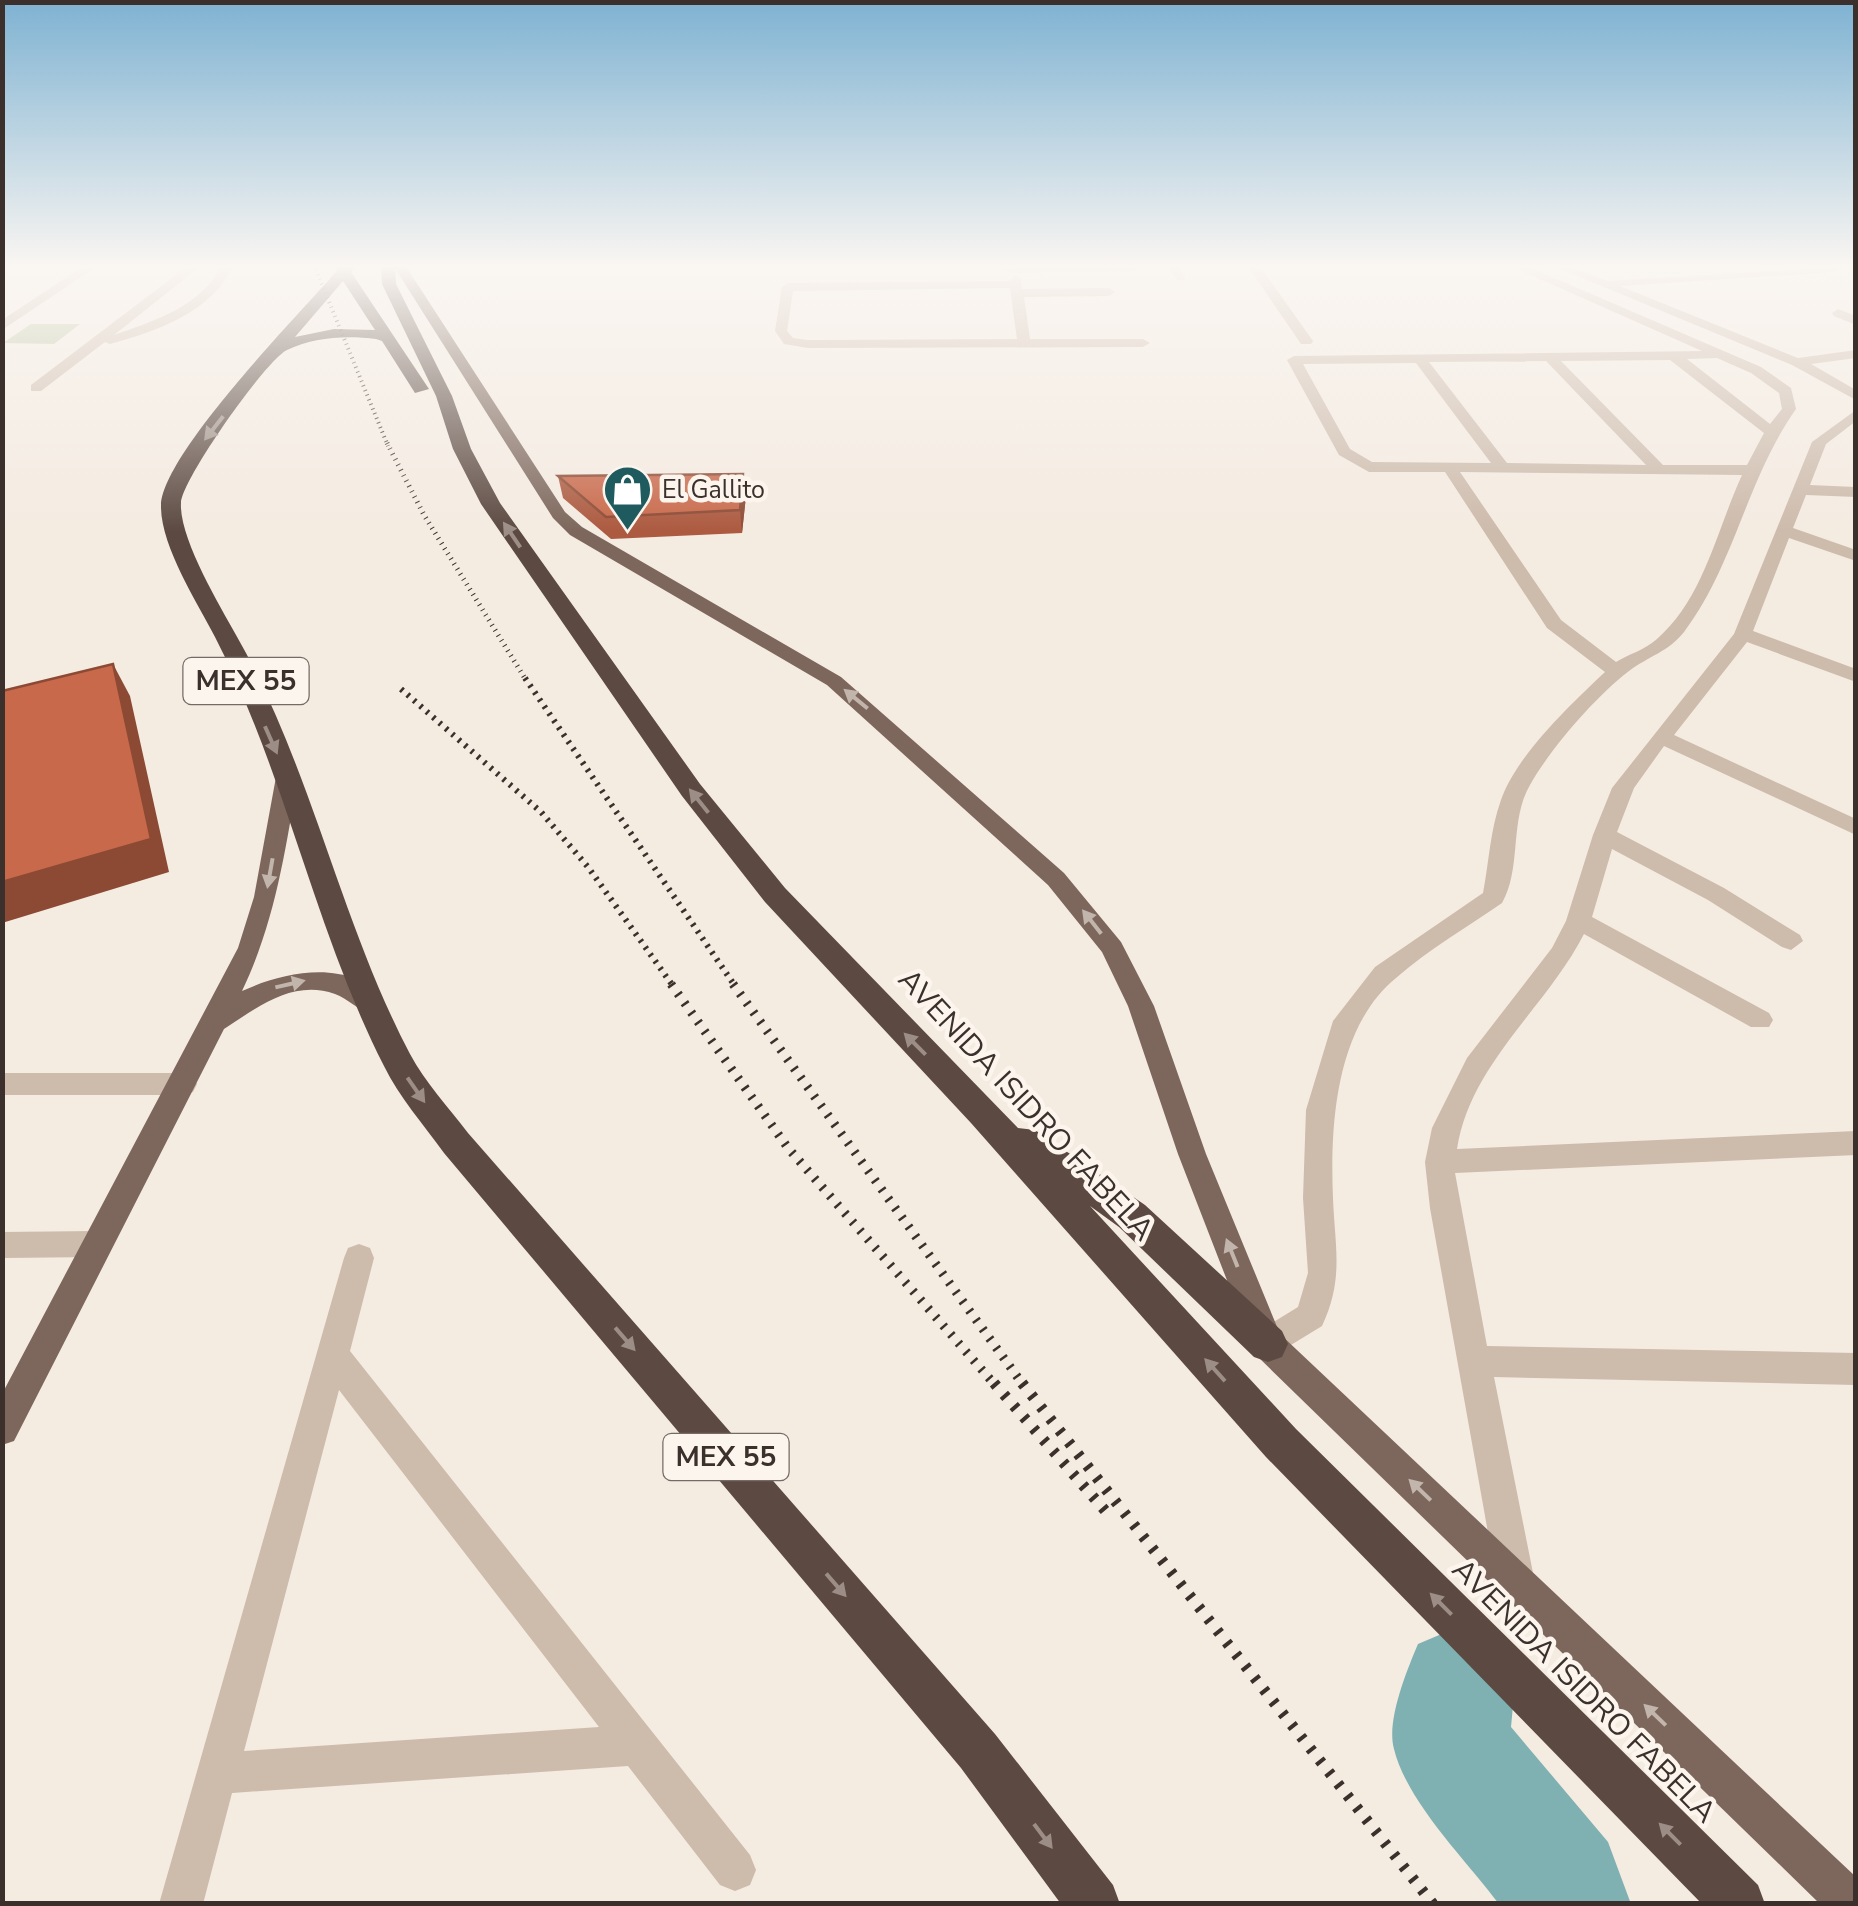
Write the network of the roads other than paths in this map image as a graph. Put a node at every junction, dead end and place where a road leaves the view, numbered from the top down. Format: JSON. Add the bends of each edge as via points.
{"nodes":[{"id":1,"x":80,"y":354,"type":"edge"},
{"id":2,"x":272,"y":354,"type":"edge"},
{"id":3,"x":401,"y":354,"type":"edge"},
{"id":4,"x":423,"y":354,"type":"edge"},
{"id":5,"x":456,"y":354,"type":"edge"},
{"id":6,"x":1777,"y":354,"type":"edge"},
{"id":7,"x":1856,"y":354,"type":"edge"},
{"id":8,"x":1673,"y":355,"type":"junction"},
{"id":9,"x":1725,"y":355,"type":"joint"},
{"id":10,"x":1549,"y":356,"type":"junction"},
{"id":11,"x":1420,"y":359,"type":"junction"},
{"id":12,"x":1797,"y":362,"type":"junction"},
{"id":13,"x":36,"y":388,"type":"dead end"},
{"id":14,"x":1856,"y":396,"type":"edge"},
{"id":15,"x":1856,"y":414,"type":"edge"},
{"id":16,"x":1770,"y":431,"type":"junction"},
{"id":17,"x":462,"y":449,"type":"junction"},
{"id":18,"x":1660,"y":469,"type":"junction"},
{"id":19,"x":1451,"y":470,"type":"junction"},
{"id":20,"x":1504,"y":470,"type":"junction"},
{"id":21,"x":1750,"y":470,"type":"junction"},
{"id":22,"x":1804,"y":490,"type":"junction"},
{"id":23,"x":1856,"y":492,"type":"edge"},
{"id":24,"x":1782,"y":530,"type":"junction"},
{"id":25,"x":1856,"y":556,"type":"edge"},
{"id":26,"x":1743,"y":634,"type":"junction"},
{"id":27,"x":1616,"y":672,"type":"junction"},
{"id":28,"x":1856,"y":676,"type":"edge"},
{"id":29,"x":1663,"y":738,"type":"junction"},
{"id":30,"x":287,"y":777,"type":"junction"},
{"id":31,"x":1856,"y":828,"type":"edge"},
{"id":32,"x":1604,"y":835,"type":"junction"},
{"id":33,"x":1578,"y":920,"type":"junction"},
{"id":34,"x":1791,"y":940,"type":"dead end"},
{"id":35,"x":370,"y":1004,"type":"junction"},
{"id":36,"x":1760,"y":1020,"type":"dead end"},
{"id":37,"x":214,"y":1025,"type":"junction"},
{"id":38,"x":2,"y":1084,"type":"edge"},
{"id":39,"x":183,"y":1084,"type":"junction"},
{"id":40,"x":983,"y":1113,"type":"junction"},
{"id":41,"x":1856,"y":1143,"type":"edge"},
{"id":42,"x":1440,"y":1162,"type":"junction"},
{"id":43,"x":97,"y":1244,"type":"junction"},
{"id":44,"x":2,"y":1245,"type":"edge"},
{"id":45,"x":359,"y":1258,"type":"dead end"},
{"id":46,"x":1268,"y":1344,"type":"junction"},
{"id":47,"x":334,"y":1356,"type":"junction"},
{"id":48,"x":1472,"y":1360,"type":"junction"},
{"id":49,"x":1856,"y":1368,"type":"edge"},
{"id":50,"x":2,"y":1429,"type":"edge"},
{"id":51,"x":1516,"y":1583,"type":"junction"},
{"id":52,"x":639,"y":1745,"type":"junction"},
{"id":53,"x":217,"y":1774,"type":"junction"},
{"id":54,"x":735,"y":1870,"type":"dead end"},
{"id":55,"x":181,"y":1904,"type":"edge"},
{"id":56,"x":1094,"y":1904,"type":"edge"},
{"id":57,"x":1739,"y":1904,"type":"edge"},
{"id":58,"x":1852,"y":1904,"type":"edge"}],
"edges":[{"from":1,"to":13,"type":"street"},
{"from":2,"to":30,"type":"highway","number":"MEX 55","one_way":true,"via":[[190,458],[171,503],[192,573]]},
{"from":3,"to":17,"type":"highway"},
{"from":4,"to":17,"type":"highway","name":"AVENIDA ISIDRO FABELA"},
{"from":46,"to":5,"type":"main road","one_way":true,"via":[[1141,1006],[1088,915],[834,681],[576,531],[558,515]]},
{"from":6,"to":12,"type":"street"},
{"from":7,"to":12,"type":"street"},
{"from":8,"to":9,"type":"street"},
{"from":8,"to":10,"type":"street"},
{"from":8,"to":16,"type":"street"},
{"from":9,"to":16,"type":"street","via":[[1786,390],[1789,409]]},
{"from":10,"to":11,"type":"street"},
{"from":10,"to":18,"type":"street"},
{"from":11,"to":19,"type":"street","via":[[1294,360],[1336,441],[1354,461],[1386,469]]},
{"from":11,"to":20,"type":"street"},
{"from":12,"to":14,"type":"street"},
{"from":15,"to":22,"type":"street","via":[[1820,442]]},
{"from":16,"to":21,"type":"street"},
{"from":40,"to":17,"type":"highway","name":"AVENIDA ISIDRO FABELA","one_way":true,"via":[[775,895],[691,790],[502,520]]},
{"from":18,"to":20,"type":"street"},
{"from":18,"to":21,"type":"street"},
{"from":19,"to":20,"type":"street"},
{"from":19,"to":27,"type":"street","via":[[1554,624]]},
{"from":21,"to":27,"type":"street","via":[[1694,605],[1662,644]]},
{"from":22,"to":23,"type":"street"},
{"from":22,"to":24,"type":"street"},
{"from":24,"to":25,"type":"street"},
{"from":24,"to":26,"type":"street"},
{"from":26,"to":28,"type":"street"},
{"from":26,"to":29,"type":"street"},
{"from":27,"to":46,"type":"street","via":[[1526,769],[1512,797],[1494,897],[1384,973],[1346,1022],[1320,1110],[1324,1273],[1311,1316]]},
{"from":29,"to":31,"type":"street"},
{"from":29,"to":32,"type":"street","via":[[1633,772]]},
{"from":30,"to":35,"type":"highway","number":"MEX 55"},
{"from":30,"to":37,"type":"main road","one_way":true,"via":[[266,897]]},
{"from":32,"to":33,"type":"street"},
{"from":32,"to":34,"type":"street"},
{"from":33,"to":36,"type":"street"},
{"from":33,"to":42,"type":"street","via":[[1554,966],[1489,1046],[1454,1105]]},
{"from":37,"to":35,"type":"main road","one_way":true,"via":[[268,990],[312,980],[343,984]]},
{"from":35,"to":56,"type":"highway","number":"MEX 55","one_way":true,"via":[[400,1066],[456,1143],[978,1751]]},
{"from":37,"to":39,"type":"main road"},
{"from":38,"to":39,"type":"street"},
{"from":39,"to":43,"type":"main road"},
{"from":40,"to":46,"type":"highway","via":[[1132,1216]]},
{"from":57,"to":40,"type":"highway","name":"AVENIDA ISIDRO FABELA","one_way":true,"via":[[1281,1443]]},
{"from":41,"to":42,"type":"street"},
{"from":42,"to":48,"type":"street"},
{"from":43,"to":44,"type":"street"},
{"from":43,"to":50,"type":"main road"},
{"from":45,"to":47,"type":"street"},
{"from":51,"to":46,"type":"main road","name":"AVENIDA ISIDRO FABELA","one_way":true},
{"from":47,"to":52,"type":"street"},
{"from":47,"to":53,"type":"street"},
{"from":48,"to":49,"type":"street"},
{"from":48,"to":51,"type":"street"},
{"from":58,"to":51,"type":"main road","name":"AVENIDA ISIDRO FABELA","one_way":true},
{"from":52,"to":53,"type":"street"},
{"from":52,"to":54,"type":"street"},
{"from":53,"to":55,"type":"street"}]}
